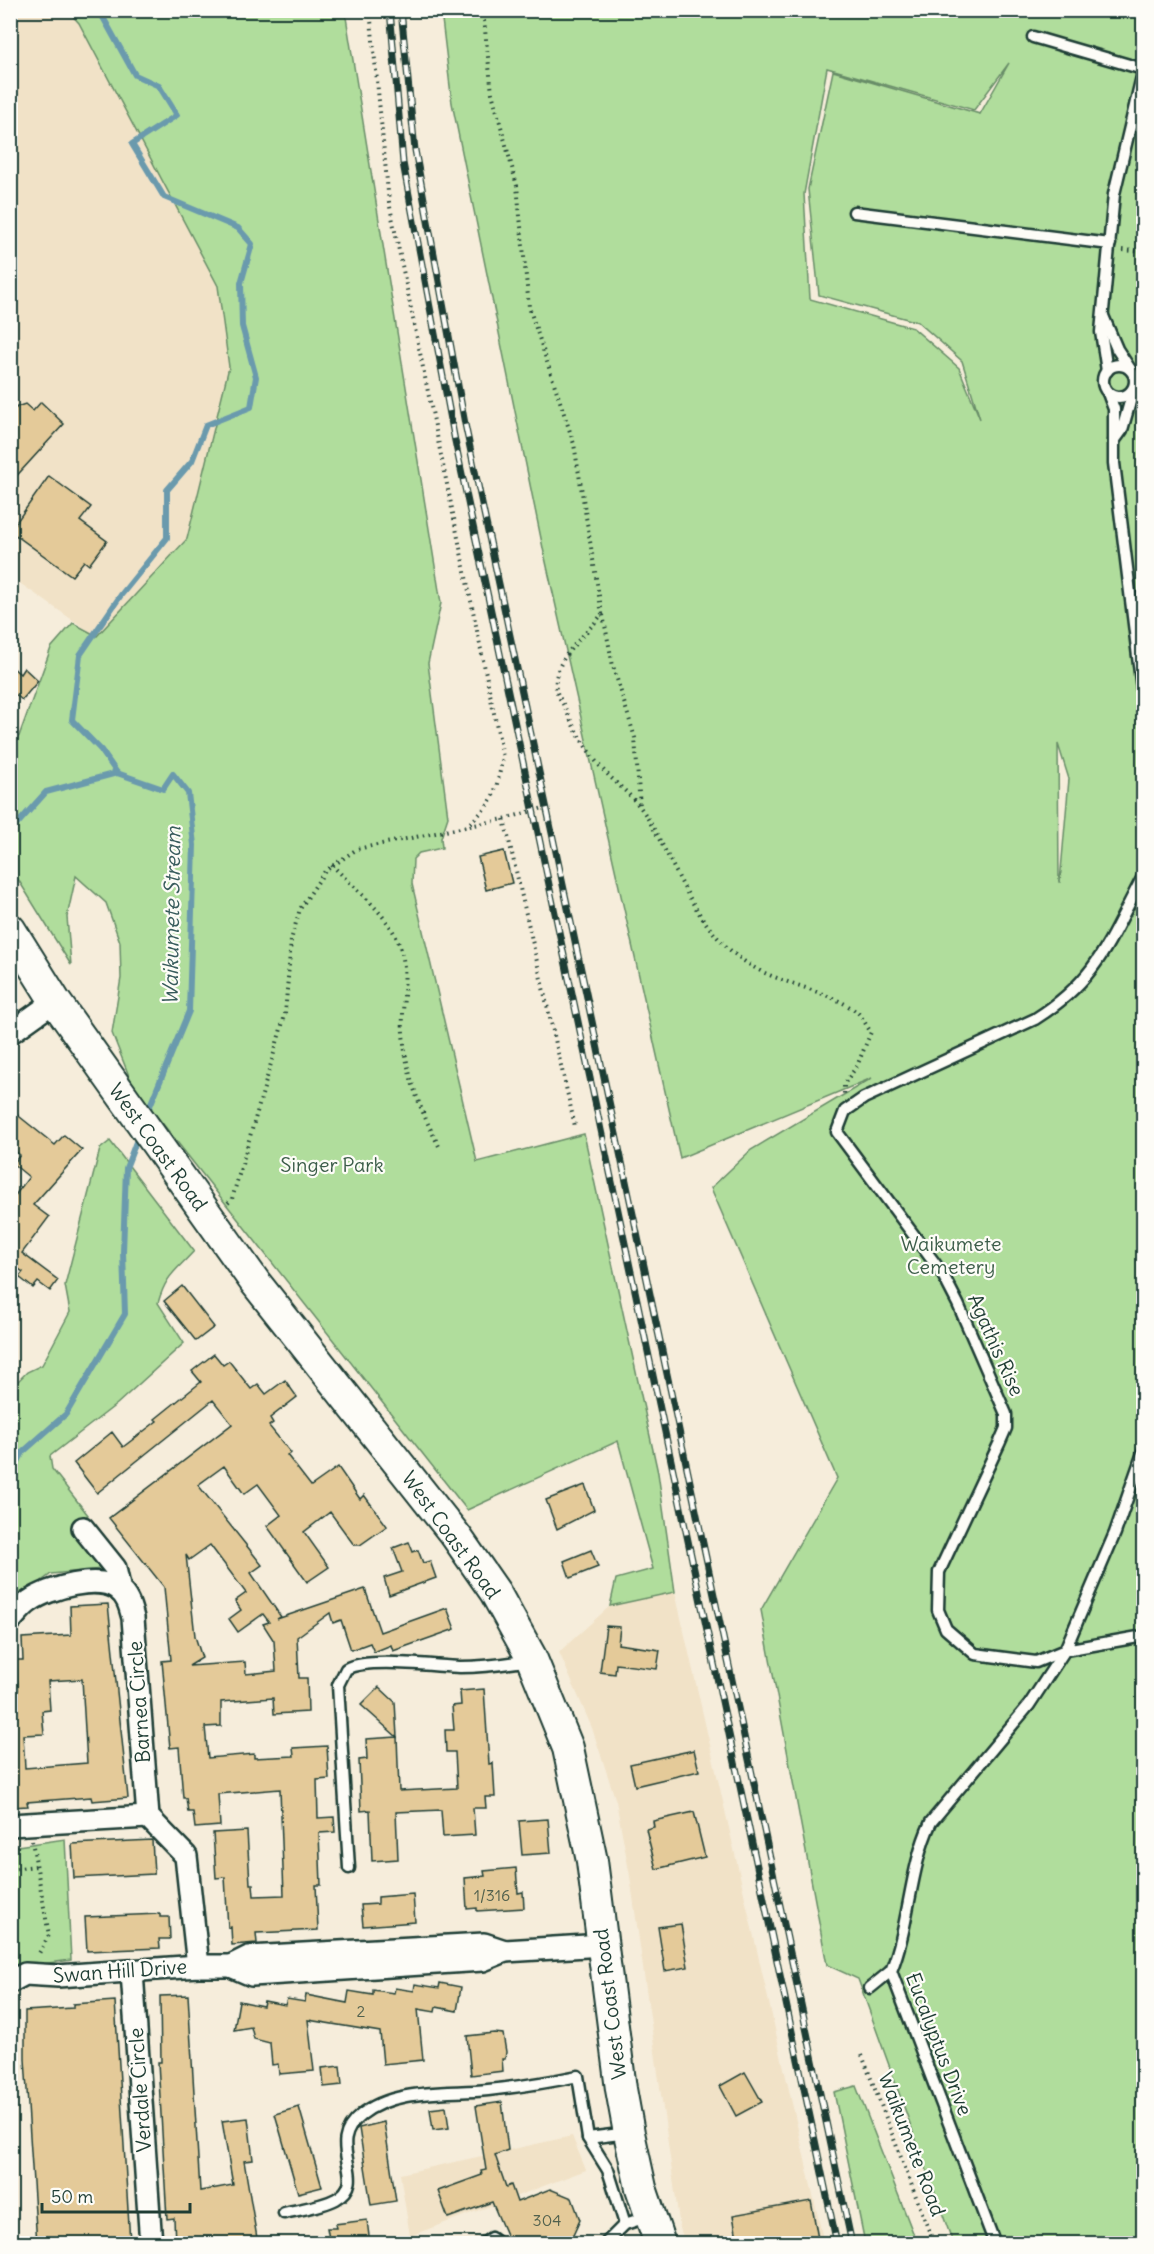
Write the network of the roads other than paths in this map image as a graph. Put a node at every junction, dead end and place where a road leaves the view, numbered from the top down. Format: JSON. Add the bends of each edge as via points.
{"nodes":[{"id":1,"x":1033,"y":37,"type":"dead end"},
{"id":2,"x":1143,"y":68,"type":"edge"},
{"id":3,"x":854,"y":212,"type":"dead end"},
{"id":4,"x":1112,"y":246,"type":"junction"},
{"id":5,"x":1103,"y":316,"type":"junction"},
{"id":6,"x":1107,"y":370,"type":"junction"},
{"id":7,"x":1136,"y":376,"type":"edge"},
{"id":8,"x":1108,"y":393,"type":"junction"},
{"id":9,"x":1114,"y":441,"type":"junction"},
{"id":10,"x":1143,"y":705,"type":"edge"},
{"id":11,"x":1143,"y":875,"type":"edge"},
{"id":12,"x":10,"y":929,"type":"edge"},
{"id":13,"x":55,"y":1001,"type":"junction"},
{"id":14,"x":10,"y":1033,"type":"edge"},
{"id":15,"x":1143,"y":1450,"type":"edge"},
{"id":16,"x":83,"y":1528,"type":"dead end"},
{"id":17,"x":120,"y":1591,"type":"junction"},
{"id":18,"x":10,"y":1621,"type":"edge"},
{"id":19,"x":1143,"y":1636,"type":"edge"},
{"id":20,"x":1065,"y":1650,"type":"junction"},
{"id":21,"x":532,"y":1660,"type":"junction"},
{"id":22,"x":148,"y":1817,"type":"junction"},
{"id":23,"x":10,"y":1825,"type":"edge"},
{"id":24,"x":349,"y":1868,"type":"dead end"},
{"id":25,"x":603,"y":1945,"type":"junction"},
{"id":26,"x":198,"y":1966,"type":"junction"},
{"id":27,"x":891,"y":1971,"type":"junction"},
{"id":28,"x":132,"y":1972,"type":"junction"},
{"id":29,"x":10,"y":1982,"type":"edge"},
{"id":30,"x":870,"y":1988,"type":"dead end"},
{"id":31,"x":628,"y":2133,"type":"junction"},
{"id":32,"x":588,"y":2138,"type":"junction"},
{"id":33,"x":284,"y":2213,"type":"dead end"},
{"id":34,"x":638,"y":2220,"type":"junction"},
{"id":35,"x":151,"y":2244,"type":"edge"},
{"id":36,"x":483,"y":2244,"type":"edge"},
{"id":37,"x":499,"y":2244,"type":"edge"},
{"id":38,"x":605,"y":2244,"type":"edge"},
{"id":39,"x":660,"y":2244,"type":"edge"},
{"id":40,"x":995,"y":2244,"type":"edge"}],
"edges":[{"from":1,"to":2,"type":"lane"},
{"from":2,"to":4,"type":"lane","via":[[1114,194]]},
{"from":3,"to":4,"type":"lane"},
{"from":4,"to":5,"type":"lane"},
{"from":5,"to":6,"type":"lane","via":[[1102,349]]},
{"from":5,"to":7,"type":"lane","via":[[1117,349]]},
{"from":6,"to":7,"type":"lane","via":[[1123,366]]},
{"from":6,"to":8,"type":"lane","via":[[1104,386]]},
{"from":7,"to":8,"type":"lane","via":[[1131,392],[1124,397]]},
{"from":7,"to":9,"type":"lane","via":[[1122,430]]},
{"from":8,"to":9,"type":"lane","via":[[1114,409]]},
{"from":9,"to":10,"type":"lane"},
{"from":11,"to":20,"type":"lane","name":"Agathis Rise","via":[[1094,969],[1054,1007],[877,1090],[845,1111],[837,1132],[942,1273],[1006,1414],[1006,1428],[939,1572],[938,1610],[946,1629],[975,1654],[1036,1662]]},
{"from":12,"to":13,"type":"main road","name":"West Coast Road"},
{"from":13,"to":14,"type":"street"},
{"from":13,"to":21,"type":"main road","name":"West Coast Road","via":[[152,1141],[304,1347],[456,1536],[495,1592]]},
{"from":15,"to":20,"type":"lane","name":"Eucalyptus Drive","via":[[1115,1533]]},
{"from":16,"to":17,"type":"street","name":"Barnea Circle","via":[[115,1568]]},
{"from":17,"to":18,"type":"street","via":[[97,1583],[56,1587],[28,1602]]},
{"from":17,"to":22,"type":"street","name":"Barnea Circle","via":[[128,1600],[133,1618]]},
{"from":19,"to":20,"type":"lane"},
{"from":20,"to":27,"type":"lane","name":"Eucalyptus Drive","via":[[1029,1705],[931,1822],[921,1844],[899,1952]]},
{"from":21,"to":24,"type":"lane","via":[[463,1667],[363,1664],[346,1669],[338,1695]]},
{"from":21,"to":25,"type":"main road","name":"West Coast Road","via":[[568,1748],[592,1862]]},
{"from":22,"to":23,"type":"street"},
{"from":22,"to":26,"type":"street","via":[[186,1856]]},
{"from":25,"to":26,"type":"street","name":"Swan Hill Drive","via":[[506,1951],[483,1944],[252,1975],[231,1966]]},
{"from":25,"to":31,"type":"main road","name":"West Coast Road"},
{"from":26,"to":28,"type":"street","name":"Swan Hill Drive"},
{"from":27,"to":30,"type":"lane"},
{"from":27,"to":40,"type":"lane","name":"Eucalyptus Drive"},
{"from":28,"to":29,"type":"street","name":"Swan Hill Drive","via":[[26,1974]]},
{"from":28,"to":35,"type":"street","name":"Verdale Circle"},
{"from":31,"to":32,"type":"lane"},
{"from":31,"to":34,"type":"main road","name":"West Coast Road"},
{"from":32,"to":33,"type":"lane","via":[[578,2076],[391,2100],[362,2114],[346,2132],[344,2144],[351,2176],[343,2193],[317,2205]]},
{"from":32,"to":34,"type":"lane"},
{"from":34,"to":38,"type":"lane"},
{"from":34,"to":39,"type":"main road","name":"West Coast Road"},
{"from":36,"to":37,"type":"lane","via":[[491,2238]]}]}
